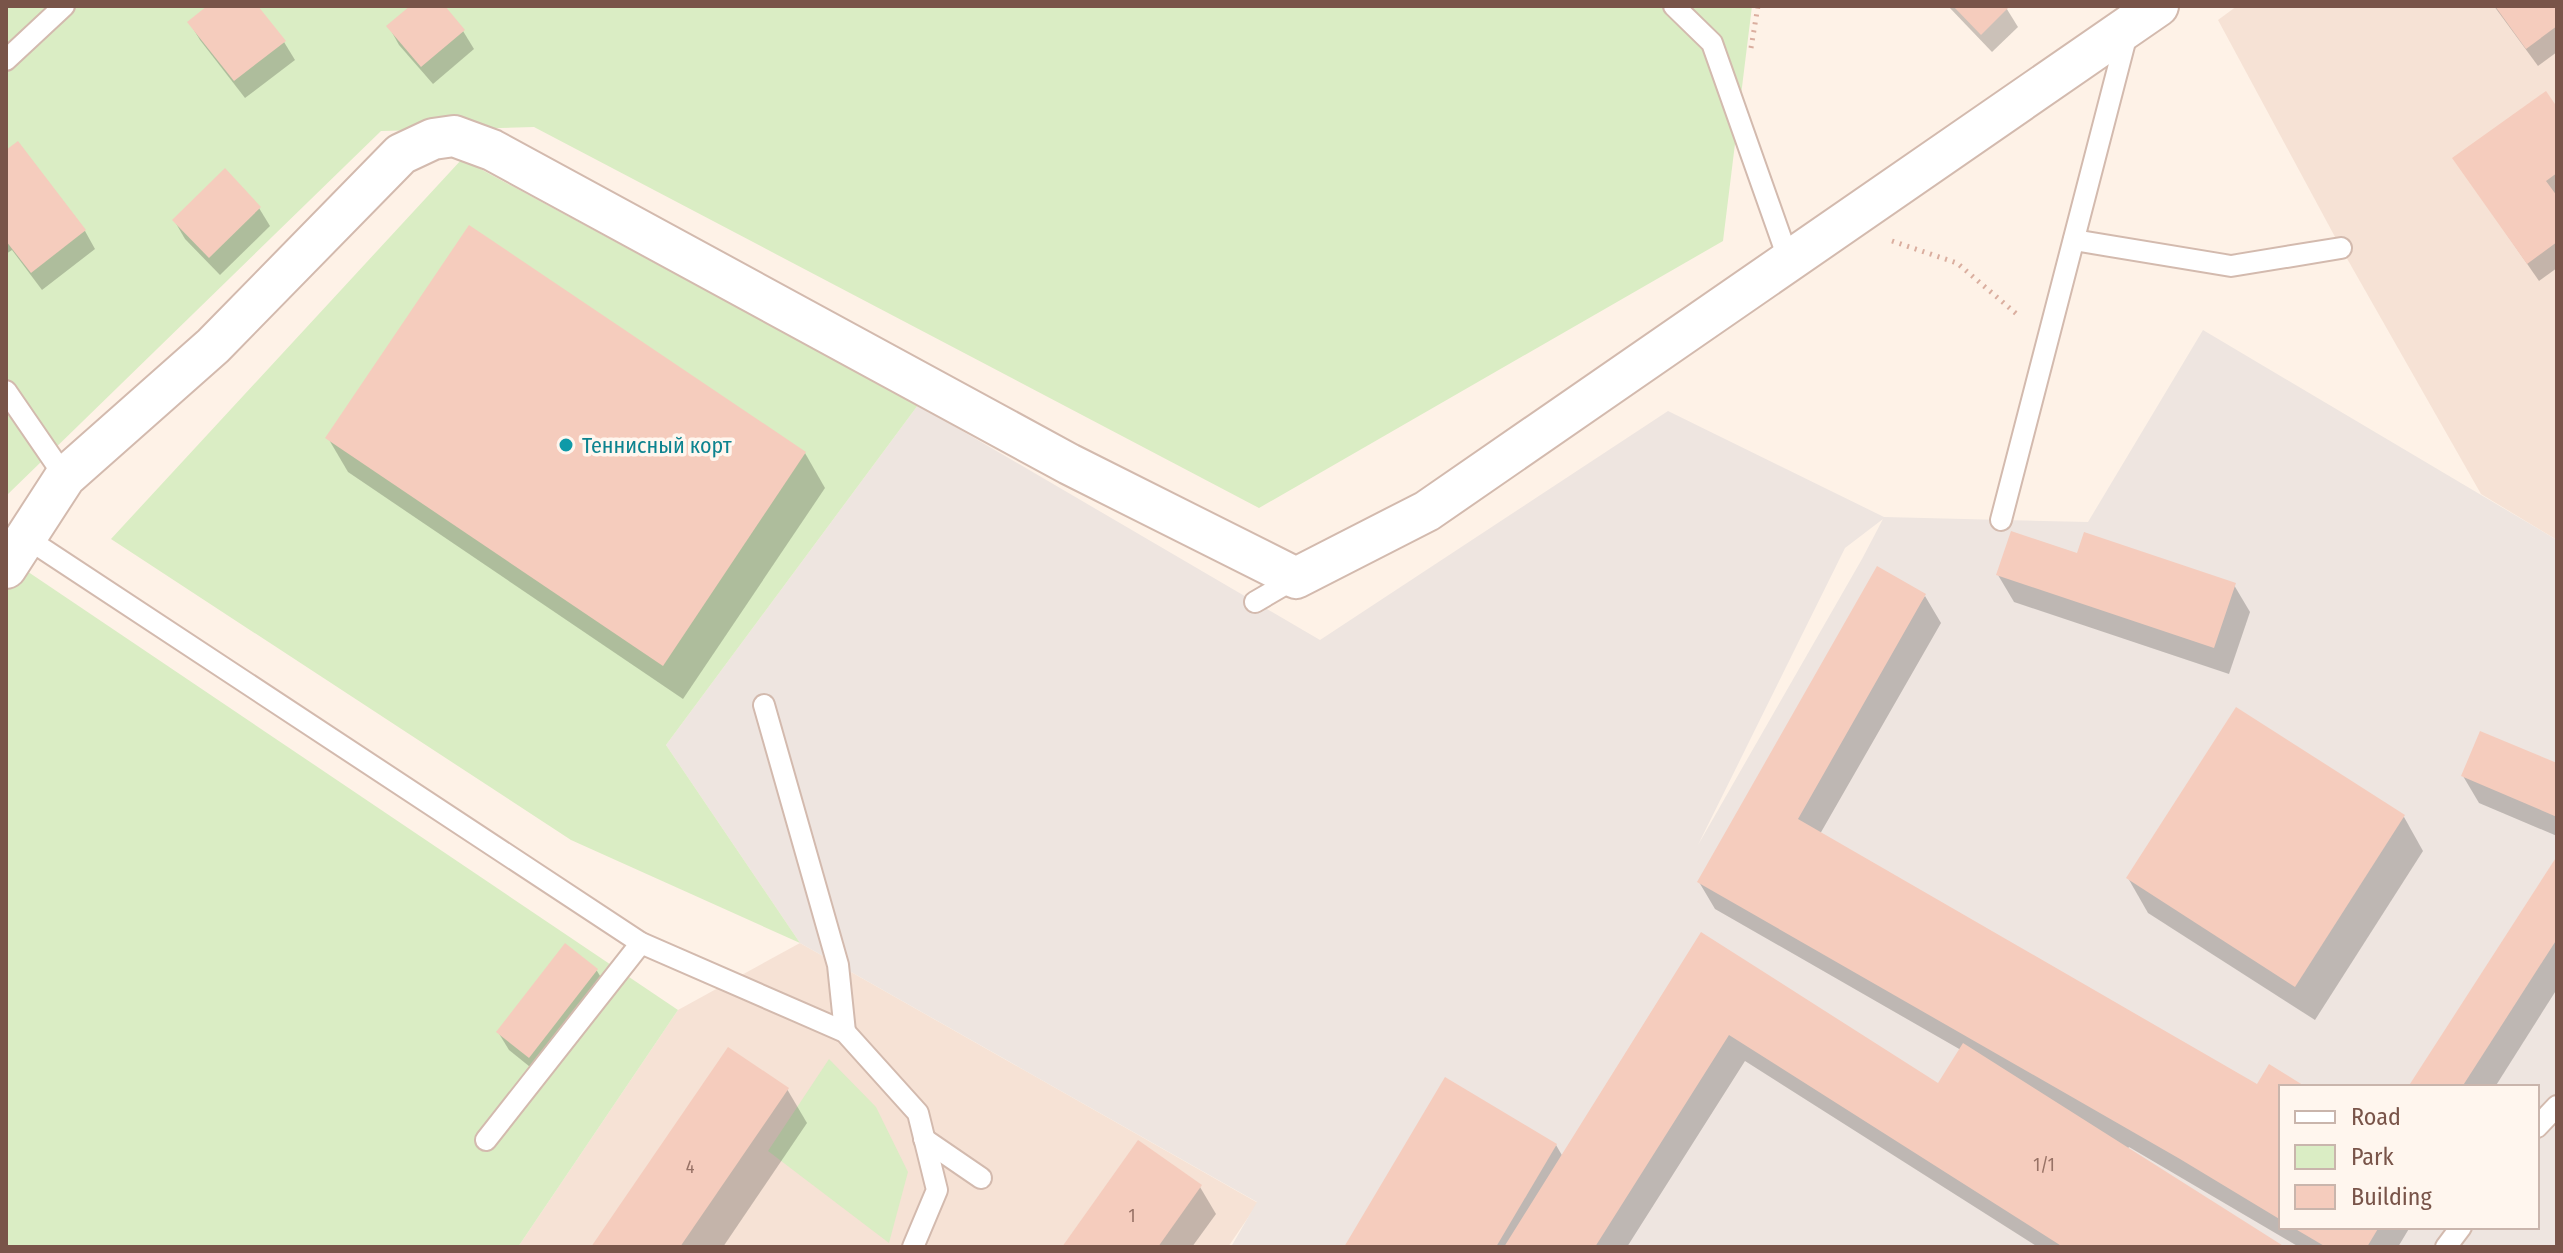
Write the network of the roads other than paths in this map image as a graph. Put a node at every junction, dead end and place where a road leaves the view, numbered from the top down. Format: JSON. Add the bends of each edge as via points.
{"nodes":[{"id":1,"x":64,"y":6,"type":"edge"},
{"id":2,"x":1674,"y":6,"type":"edge"},
{"id":3,"x":2144,"y":16,"type":"edge"},
{"id":4,"x":6,"y":60,"type":"edge"},
{"id":5,"x":2074,"y":240,"type":"junction"},
{"id":6,"x":2341,"y":248,"type":"dead end"},
{"id":7,"x":1789,"y":261,"type":"junction"},
{"id":8,"x":6,"y":391,"type":"edge"},
{"id":9,"x":65,"y":477,"type":"junction"},
{"id":10,"x":2001,"y":520,"type":"dead end"},
{"id":11,"x":16,"y":552,"type":"edge"},
{"id":12,"x":1296,"y":578,"type":"junction"},
{"id":13,"x":1255,"y":602,"type":"dead end"},
{"id":14,"x":764,"y":705,"type":"dead end"},
{"id":15,"x":641,"y":943,"type":"junction"},
{"id":16,"x":845,"y":1032,"type":"junction"},
{"id":17,"x":2557,"y":1106,"type":"edge"},
{"id":18,"x":2539,"y":1125,"type":"edge"},
{"id":19,"x":924,"y":1139,"type":"junction"},
{"id":20,"x":486,"y":1140,"type":"dead end"},
{"id":21,"x":981,"y":1178,"type":"dead end"},
{"id":22,"x":2460,"y":1229,"type":"edge"},
{"id":23,"x":913,"y":1247,"type":"edge"},
{"id":24,"x":2446,"y":1247,"type":"edge"}],
"edges":[{"from":1,"to":4,"type":"lane"},
{"from":2,"to":7,"type":"lane","via":[[1712,43]]},
{"from":3,"to":5,"type":"lane"},
{"from":3,"to":7,"type":"street"},
{"from":5,"to":6,"type":"lane","via":[[2231,266]]},
{"from":5,"to":10,"type":"lane"},
{"from":7,"to":12,"type":"street","via":[[1427,511]]},
{"from":8,"to":9,"type":"lane"},
{"from":9,"to":11,"type":"street"},
{"from":9,"to":12,"type":"street","via":[[213,346],[415,142],[454,136],[492,150],[1069,464]]},
{"from":11,"to":15,"type":"lane"},
{"from":12,"to":13,"type":"lane"},
{"from":14,"to":16,"type":"lane","via":[[838,965]]},
{"from":15,"to":16,"type":"lane"},
{"from":15,"to":20,"type":"lane"},
{"from":16,"to":19,"type":"lane","via":[[918,1113]]},
{"from":17,"to":18,"type":"lane"},
{"from":19,"to":21,"type":"lane"},
{"from":19,"to":23,"type":"lane","via":[[937,1190]]},
{"from":22,"to":24,"type":"lane"}]}
